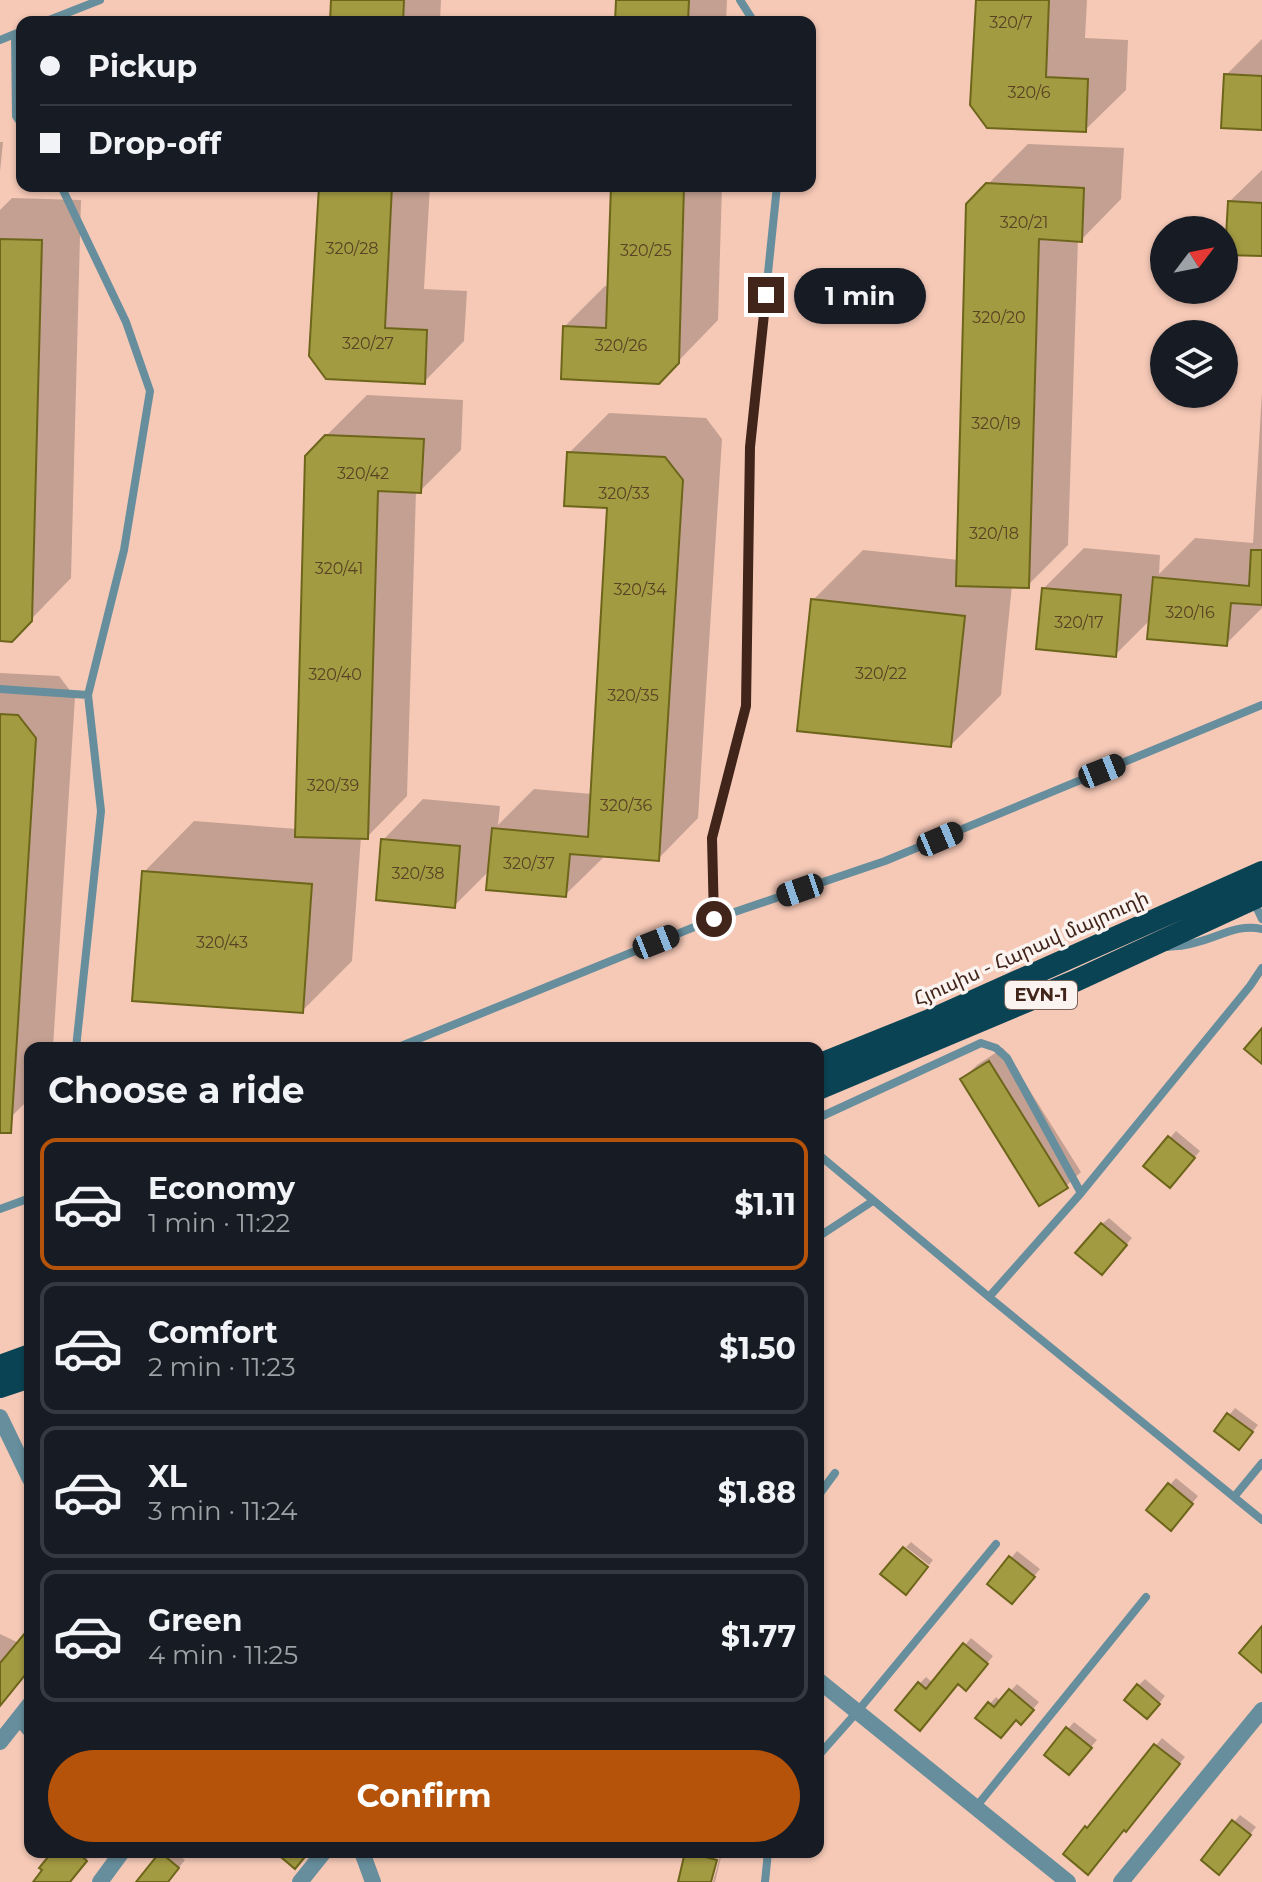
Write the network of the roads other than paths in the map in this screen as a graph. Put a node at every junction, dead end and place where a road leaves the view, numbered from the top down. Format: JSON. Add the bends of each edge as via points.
{"nodes":[{"id":1,"x":100,"y":0,"type":"edge"},
{"id":2,"x":59,"y":16,"type":"edge"},
{"id":3,"x":64,"y":192,"type":"edge"},
{"id":4,"x":776,"y":192,"type":"edge"},
{"id":5,"x":0,"y":689,"type":"edge"},
{"id":6,"x":88,"y":695,"type":"junction"},
{"id":7,"x":1262,"y":705,"type":"edge"},
{"id":8,"x":1262,"y":872,"type":"edge"},
{"id":9,"x":1259,"y":905,"type":"edge"},
{"id":10,"x":714,"y":919,"type":"junction"},
{"id":11,"x":1262,"y":929,"type":"edge"},
{"id":12,"x":1143,"y":950,"type":"junction"},
{"id":13,"x":1262,"y":968,"type":"edge"},
{"id":14,"x":77,"y":1042,"type":"edge"},
{"id":15,"x":411,"y":1042,"type":"edge"},
{"id":16,"x":824,"y":1063,"type":"edge"},
{"id":17,"x":824,"y":1087,"type":"edge"},
{"id":18,"x":824,"y":1115,"type":"edge"},
{"id":19,"x":824,"y":1159,"type":"edge"},
{"id":20,"x":1081,"y":1193,"type":"junction"},
{"id":21,"x":24,"y":1200,"type":"edge"},
{"id":22,"x":873,"y":1201,"type":"junction"},
{"id":23,"x":0,"y":1209,"type":"edge"},
{"id":24,"x":824,"y":1233,"type":"edge"},
{"id":25,"x":989,"y":1297,"type":"junction"},
{"id":26,"x":24,"y":1357,"type":"edge"},
{"id":27,"x":0,"y":1366,"type":"edge"},
{"id":28,"x":24,"y":1379,"type":"edge"},
{"id":29,"x":0,"y":1387,"type":"edge"},
{"id":30,"x":0,"y":1417,"type":"edge"},
{"id":31,"x":1262,"y":1463,"type":"edge"},
{"id":32,"x":24,"y":1467,"type":"edge"},
{"id":33,"x":835,"y":1473,"type":"dead end"},
{"id":34,"x":824,"y":1488,"type":"edge"},
{"id":35,"x":1234,"y":1497,"type":"junction"},
{"id":36,"x":1262,"y":1520,"type":"edge"},
{"id":37,"x":996,"y":1544,"type":"dead end"},
{"id":38,"x":1146,"y":1597,"type":"dead end"},
{"id":39,"x":824,"y":1685,"type":"edge"},
{"id":40,"x":1262,"y":1710,"type":"edge"},
{"id":41,"x":24,"y":1712,"type":"edge"},
{"id":42,"x":857,"y":1712,"type":"junction"},
{"id":43,"x":17,"y":1721,"type":"junction"},
{"id":44,"x":24,"y":1729,"type":"edge"},
{"id":45,"x":0,"y":1742,"type":"edge"},
{"id":46,"x":824,"y":1749,"type":"edge"},
{"id":47,"x":976,"y":1808,"type":"junction"},
{"id":48,"x":117,"y":1858,"type":"edge"},
{"id":49,"x":319,"y":1858,"type":"edge"},
{"id":50,"x":364,"y":1858,"type":"edge"},
{"id":51,"x":767,"y":1858,"type":"edge"},
{"id":52,"x":100,"y":1882,"type":"edge"},
{"id":53,"x":300,"y":1882,"type":"edge"},
{"id":54,"x":373,"y":1882,"type":"edge"},
{"id":55,"x":765,"y":1882,"type":"edge"},
{"id":56,"x":1068,"y":1882,"type":"edge"},
{"id":57,"x":1121,"y":1882,"type":"edge"}],
"edges":[{"from":1,"to":2,"type":"lane"},
{"from":3,"to":6,"type":"lane","via":[[126,322],[150,391],[124,550]]},
{"from":4,"to":10,"type":"lane","via":[[750,447],[746,706],[712,838]]},
{"from":5,"to":6,"type":"lane"},
{"from":6,"to":14,"type":"lane","via":[[101,811]]},
{"from":7,"to":10,"type":"lane","via":[[885,861]]},
{"from":8,"to":16,"type":"highway","name":"Հյուսիս - Հարավ մայրուղի","number":"EVN-1"},
{"from":9,"to":12,"type":"highway","number":"EVN-1"},
{"from":10,"to":15,"type":"lane"},
{"from":11,"to":12,"type":"lane","via":[[1250,926],[1193,944]]},
{"from":12,"to":17,"type":"highway","number":"EVN-1"},
{"from":13,"to":20,"type":"lane"},
{"from":18,"to":20,"type":"lane","via":[[981,1043],[1007,1058]]},
{"from":19,"to":22,"type":"lane"},
{"from":20,"to":25,"type":"lane"},
{"from":21,"to":23,"type":"lane"},
{"from":22,"to":24,"type":"lane"},
{"from":22,"to":25,"type":"lane"},
{"from":25,"to":35,"type":"lane"},
{"from":26,"to":27,"type":"highway"},
{"from":28,"to":29,"type":"highway"},
{"from":30,"to":32,"type":"street"},
{"from":31,"to":35,"type":"lane"},
{"from":33,"to":34,"type":"lane"},
{"from":35,"to":36,"type":"lane"},
{"from":37,"to":42,"type":"lane"},
{"from":38,"to":47,"type":"lane"},
{"from":39,"to":42,"type":"street"},
{"from":40,"to":57,"type":"street"},
{"from":41,"to":43,"type":"street"},
{"from":42,"to":46,"type":"lane"},
{"from":42,"to":47,"type":"street"},
{"from":43,"to":44,"type":"lane"},
{"from":43,"to":45,"type":"street"},
{"from":47,"to":56,"type":"street"},
{"from":48,"to":52,"type":"street"},
{"from":49,"to":53,"type":"street"},
{"from":50,"to":54,"type":"street"},
{"from":51,"to":55,"type":"lane"}]}
